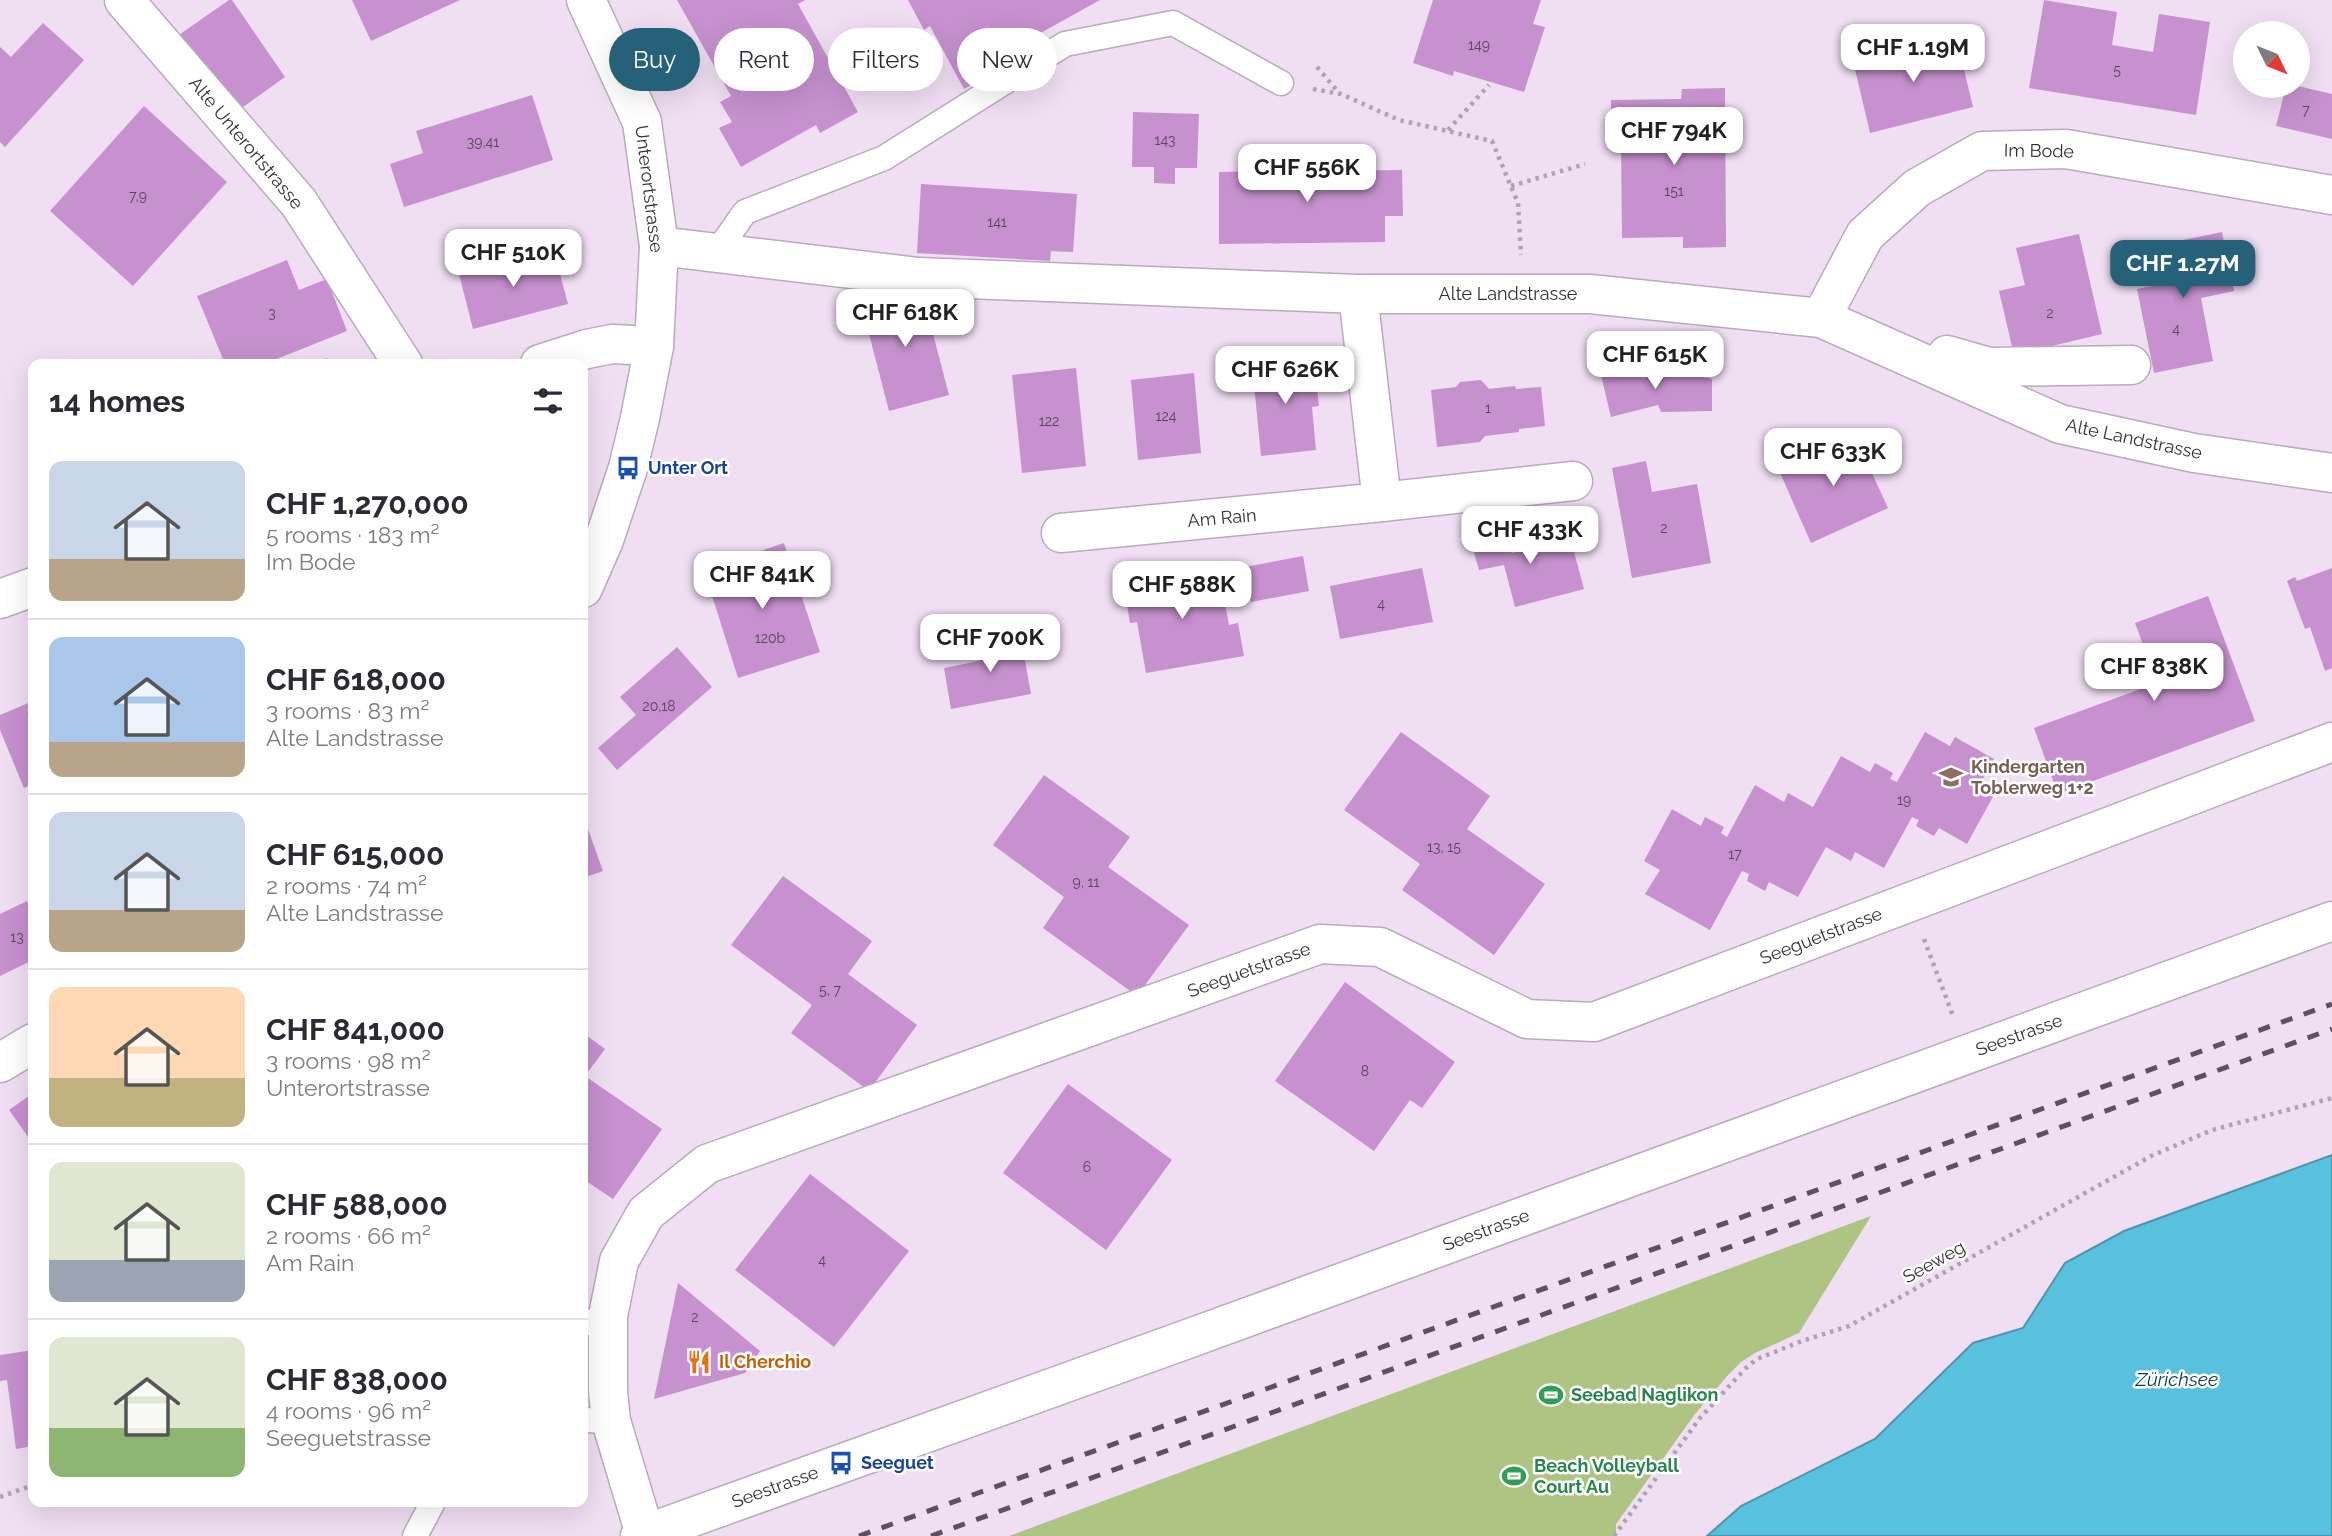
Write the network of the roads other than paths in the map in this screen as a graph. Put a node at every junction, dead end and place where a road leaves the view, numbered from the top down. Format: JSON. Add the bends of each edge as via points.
{"nodes":[{"id":1,"x":124,"y":0,"type":"edge"},
{"id":2,"x":586,"y":0,"type":"edge"},
{"id":3,"x":1281,"y":83,"type":"road end"},
{"id":4,"x":2332,"y":195,"type":"edge"},
{"id":5,"x":659,"y":246,"type":"junction"},
{"id":6,"x":716,"y":253,"type":"junction"},
{"id":7,"x":1359,"y":294,"type":"junction"},
{"id":8,"x":1821,"y":318,"type":"junction"},
{"id":9,"x":654,"y":346,"type":"junction"},
{"id":10,"x":400,"y":359,"type":"edge"},
{"id":11,"x":556,"y":359,"type":"edge"},
{"id":12,"x":2131,"y":365,"type":"dead end"},
{"id":13,"x":2332,"y":472,"type":"edge"},
{"id":14,"x":1573,"y":481,"type":"dead end"},
{"id":15,"x":1382,"y":502,"type":"junction"},
{"id":16,"x":1061,"y":533,"type":"dead end"},
{"id":17,"x":588,"y":577,"type":"edge"},
{"id":18,"x":28,"y":589,"type":"edge"},
{"id":19,"x":0,"y":599,"type":"edge"},
{"id":20,"x":2332,"y":742,"type":"edge"},
{"id":21,"x":2332,"y":921,"type":"edge"},
{"id":22,"x":28,"y":1046,"type":"edge"},
{"id":23,"x":0,"y":1063,"type":"edge"},
{"id":24,"x":596,"y":1320,"type":"edge"},
{"id":25,"x":597,"y":1421,"type":"edge"},
{"id":26,"x":430,"y":1507,"type":"edge"},
{"id":27,"x":642,"y":1535,"type":"edge"},
{"id":28,"x":415,"y":1536,"type":"edge"}],
"edges":[{"from":1,"to":10,"type":"street","name":"Alte Unterortstrasse","via":[[299,203]]},
{"from":2,"to":5,"type":"street","name":"Unterortstrasse","via":[[642,122]]},
{"from":3,"to":6,"type":"lane","via":[[1172,23],[1065,44],[884,158],[745,212]]},
{"from":4,"to":8,"type":"street","name":"Im Bode","via":[[2066,149],[1982,151],[1917,188],[1865,235]]},
{"from":5,"to":6,"type":"street","name":"Alte Landstrasse"},
{"from":5,"to":9,"type":"street","name":"Unterortstrasse"},
{"from":6,"to":7,"type":"street","name":"Alte Landstrasse","via":[[918,277]]},
{"from":7,"to":8,"type":"street","name":"Alte Landstrasse","via":[[1590,294]]},
{"from":7,"to":15,"type":"street"},
{"from":8,"to":12,"type":"street","via":[[1989,367]]},
{"from":8,"to":13,"type":"street","name":"Alte Landstrasse","via":[[2060,424],[2194,453]]},
{"from":9,"to":11,"type":"street","via":[[612,344]]},
{"from":9,"to":17,"type":"street","name":"Unterortstrasse","via":[[628,468]]},
{"from":14,"to":15,"type":"street","name":"Am Rain"},
{"from":15,"to":16,"type":"street","name":"Am Rain"},
{"from":18,"to":19,"type":"street"},
{"from":20,"to":24,"type":"street","name":"Seeguetstrasse","via":[[1594,1022],[1527,1019],[1380,947],[1320,944],[707,1164],[646,1213],[619,1261]]},
{"from":21,"to":27,"type":"street","name":"Seestrasse"},
{"from":22,"to":23,"type":"street"},
{"from":24,"to":25,"type":"street","name":"Seeguetstrasse","via":[[607,1391]]},
{"from":25,"to":27,"type":"street","name":"Seeguetstrasse"},
{"from":26,"to":28,"type":"lane"}]}
